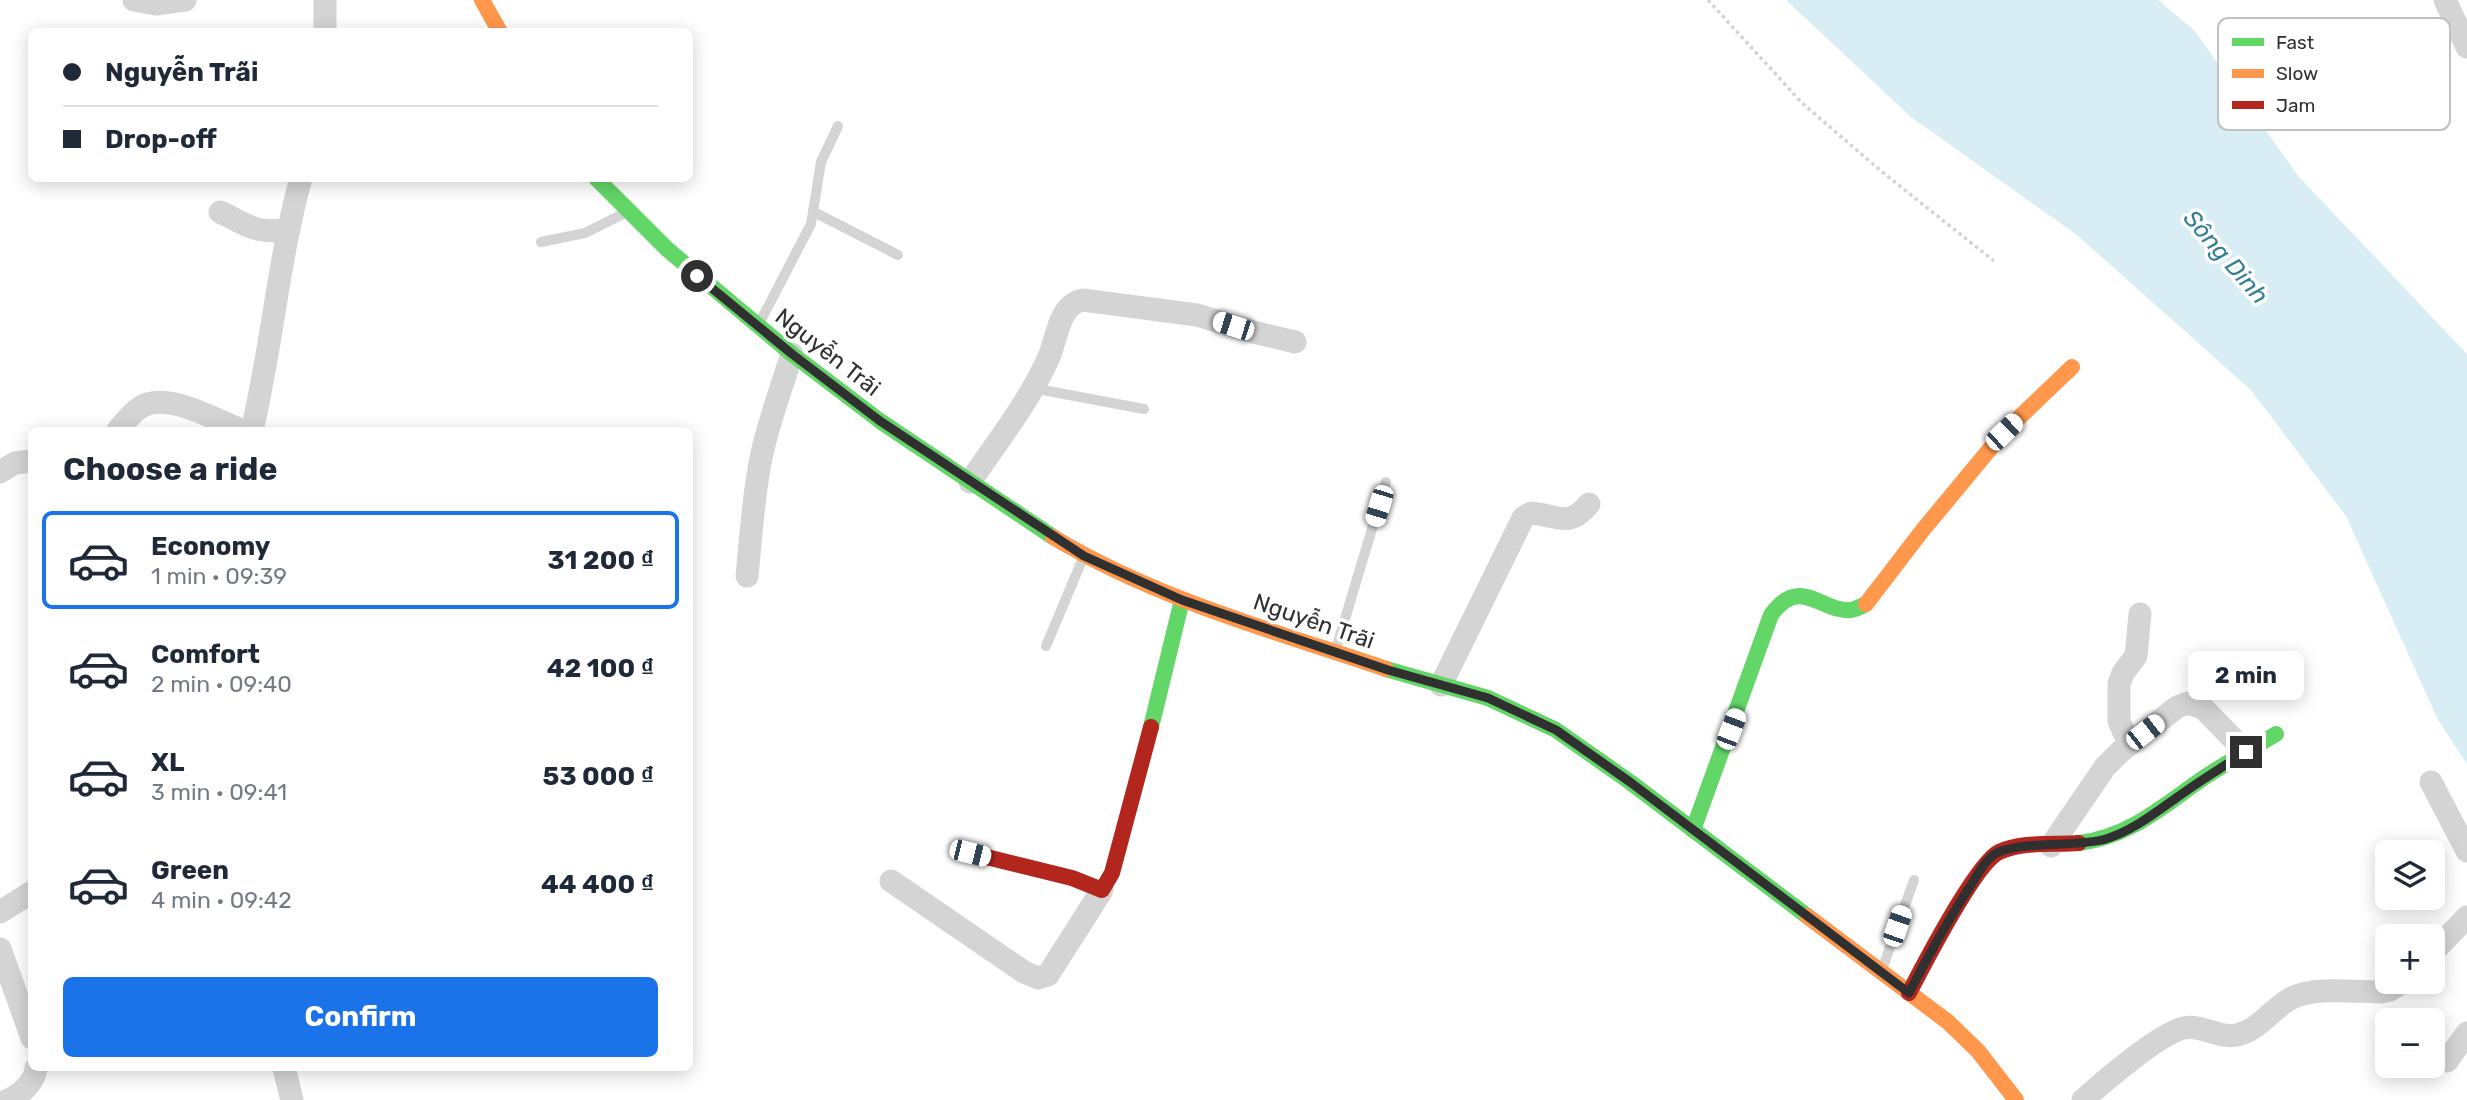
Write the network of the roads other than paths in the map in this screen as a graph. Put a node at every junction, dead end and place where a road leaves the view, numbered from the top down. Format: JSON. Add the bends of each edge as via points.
{"nodes":[{"id":1,"x":134,"y":0,"type":"edge"},
{"id":2,"x":185,"y":0,"type":"edge"},
{"id":3,"x":325,"y":0,"type":"edge"},
{"id":4,"x":482,"y":0,"type":"edge"},
{"id":5,"x":2445,"y":0,"type":"edge"},
{"id":6,"x":325,"y":28,"type":"edge"},
{"id":7,"x":498,"y":28,"type":"edge"},
{"id":8,"x":2467,"y":47,"type":"edge"},
{"id":9,"x":838,"y":126,"type":"dead end"},
{"id":10,"x":300,"y":182,"type":"edge"},
{"id":11,"x":600,"y":182,"type":"edge"},
{"id":12,"x":220,"y":212,"type":"dead end"},
{"id":13,"x":627,"y":212,"type":"junction"},
{"id":14,"x":814,"y":212,"type":"junction"},
{"id":15,"x":289,"y":229,"type":"junction"},
{"id":16,"x":541,"y":242,"type":"dead end"},
{"id":17,"x":898,"y":255,"type":"dead end"},
{"id":18,"x":758,"y":327,"type":"junction"},
{"id":19,"x":1295,"y":342,"type":"dead end"},
{"id":20,"x":792,"y":354,"type":"junction"},
{"id":21,"x":2072,"y":367,"type":"dead end"},
{"id":22,"x":1032,"y":388,"type":"junction"},
{"id":23,"x":1144,"y":410,"type":"dead end"},
{"id":24,"x":121,"y":427,"type":"edge"},
{"id":25,"x":234,"y":427,"type":"edge"},
{"id":26,"x":254,"y":427,"type":"edge"},
{"id":27,"x":28,"y":461,"type":"edge"},
{"id":28,"x":0,"y":472,"type":"edge"},
{"id":29,"x":970,"y":482,"type":"junction"},
{"id":30,"x":1386,"y":482,"type":"dead end"},
{"id":31,"x":1589,"y":504,"type":"dead end"},
{"id":32,"x":1084,"y":556,"type":"junction"},
{"id":33,"x":747,"y":576,"type":"dead end"},
{"id":34,"x":1182,"y":600,"type":"junction"},
{"id":35,"x":2140,"y":614,"type":"dead end"},
{"id":36,"x":1046,"y":646,"type":"dead end"},
{"id":37,"x":1336,"y":652,"type":"junction"},
{"id":38,"x":1441,"y":685,"type":"junction"},
{"id":39,"x":2276,"y":734,"type":"dead end"},
{"id":40,"x":2129,"y":744,"type":"junction"},
{"id":41,"x":2246,"y":752,"type":"junction"},
{"id":42,"x":2431,"y":782,"type":"dead end"},
{"id":43,"x":1693,"y":830,"type":"junction"},
{"id":44,"x":2050,"y":846,"type":"junction"},
{"id":45,"x":2467,"y":851,"type":"edge"},
{"id":46,"x":970,"y":853,"type":"dead end"},
{"id":47,"x":1914,"y":880,"type":"dead end"},
{"id":48,"x":891,"y":881,"type":"dead end"},
{"id":49,"x":1102,"y":890,"type":"junction"},
{"id":50,"x":28,"y":894,"type":"edge"},
{"id":51,"x":0,"y":912,"type":"edge"},
{"id":52,"x":2467,"y":917,"type":"edge"},
{"id":53,"x":2445,"y":940,"type":"edge"},
{"id":54,"x":0,"y":949,"type":"edge"},
{"id":55,"x":1881,"y":973,"type":"junction"},
{"id":56,"x":2375,"y":992,"type":"edge"},
{"id":57,"x":1909,"y":993,"type":"junction"},
{"id":58,"x":28,"y":1027,"type":"edge"},
{"id":59,"x":2467,"y":1033,"type":"edge"},
{"id":60,"x":2445,"y":1060,"type":"edge"},
{"id":61,"x":36,"y":1071,"type":"edge"},
{"id":62,"x":285,"y":1071,"type":"edge"},
{"id":63,"x":8,"y":1100,"type":"edge"},
{"id":64,"x":292,"y":1100,"type":"edge"},
{"id":65,"x":2017,"y":1100,"type":"edge"},
{"id":66,"x":2083,"y":1100,"type":"edge"}],
"edges":[{"from":1,"to":2,"type":"street","via":[[156,4]]},
{"from":3,"to":6,"type":"street"},
{"from":4,"to":7,"type":"main road"},
{"from":5,"to":8,"type":"street"},
{"from":9,"to":14,"type":"lane","via":[[821,162]]},
{"from":10,"to":15,"type":"street"},
{"from":11,"to":13,"type":"main road","name":"Nguyễn Trãi"},
{"from":12,"to":15,"type":"street","via":[[254,230]]},
{"from":13,"to":16,"type":"lane","via":[[585,233]]},
{"from":13,"to":18,"type":"main road","name":"Nguyễn Trãi"},
{"from":14,"to":17,"type":"lane"},
{"from":14,"to":18,"type":"lane"},
{"from":15,"to":26,"type":"street"},
{"from":18,"to":20,"type":"main road","name":"Nguyễn Trãi"},
{"from":19,"to":22,"type":"street","via":[[1187,313],[1083,300],[1064,313]]},
{"from":20,"to":29,"type":"main road","name":"Nguyễn Trãi"},
{"from":20,"to":33,"type":"street","via":[[761,458]]},
{"from":21,"to":43,"type":"main road","via":[[2004,432],[1867,604],[1841,609],[1797,596],[1778,605]]},
{"from":22,"to":23,"type":"lane"},
{"from":22,"to":29,"type":"street"},
{"from":24,"to":25,"type":"street","via":[[140,407],[159,402],[185,407]]},
{"from":27,"to":28,"type":"street"},
{"from":29,"to":32,"type":"main road","name":"Nguyễn Trãi"},
{"from":30,"to":37,"type":"lane"},
{"from":31,"to":38,"type":"street","via":[[1568,520],[1531,513],[1523,518]]},
{"from":32,"to":34,"type":"main road","name":"Nguyễn Trãi"},
{"from":32,"to":36,"type":"lane"},
{"from":34,"to":37,"type":"main road","name":"Nguyễn Trãi"},
{"from":34,"to":49,"type":"main road","via":[[1138,781],[1112,873]]},
{"from":35,"to":40,"type":"street","via":[[2136,656],[2119,684],[2119,720]]},
{"from":37,"to":38,"type":"main road","name":"Nguyễn Trãi"},
{"from":38,"to":43,"type":"main road","name":"Nguyễn Trãi","via":[[1488,698],[1556,730]]},
{"from":39,"to":41,"type":"main road"},
{"from":40,"to":41,"type":"street","via":[[2188,703],[2203,708]]},
{"from":40,"to":44,"type":"street","via":[[2105,766]]},
{"from":41,"to":44,"type":"main road","via":[[2125,831],[2104,840]]},
{"from":42,"to":45,"type":"street"},
{"from":43,"to":55,"type":"main road","name":"Nguyễn Trãi"},
{"from":44,"to":57,"type":"main road","via":[[2011,847],[1986,862]]},
{"from":46,"to":49,"type":"main road"},
{"from":47,"to":55,"type":"lane"},
{"from":48,"to":49,"type":"street","via":[[1038,978],[1048,975]]},
{"from":50,"to":51,"type":"street"},
{"from":52,"to":53,"type":"street"},
{"from":54,"to":58,"type":"street"},
{"from":55,"to":57,"type":"main road","name":"Nguyễn Trãi"},
{"from":56,"to":66,"type":"street","via":[[2298,995],[2237,1035],[2194,1028],[2175,1031]]},
{"from":57,"to":65,"type":"main road","name":"Nguyễn Trãi","via":[[1962,1036]]},
{"from":59,"to":60,"type":"street"},
{"from":61,"to":63,"type":"street","via":[[35,1078]]},
{"from":62,"to":64,"type":"street"}]}
